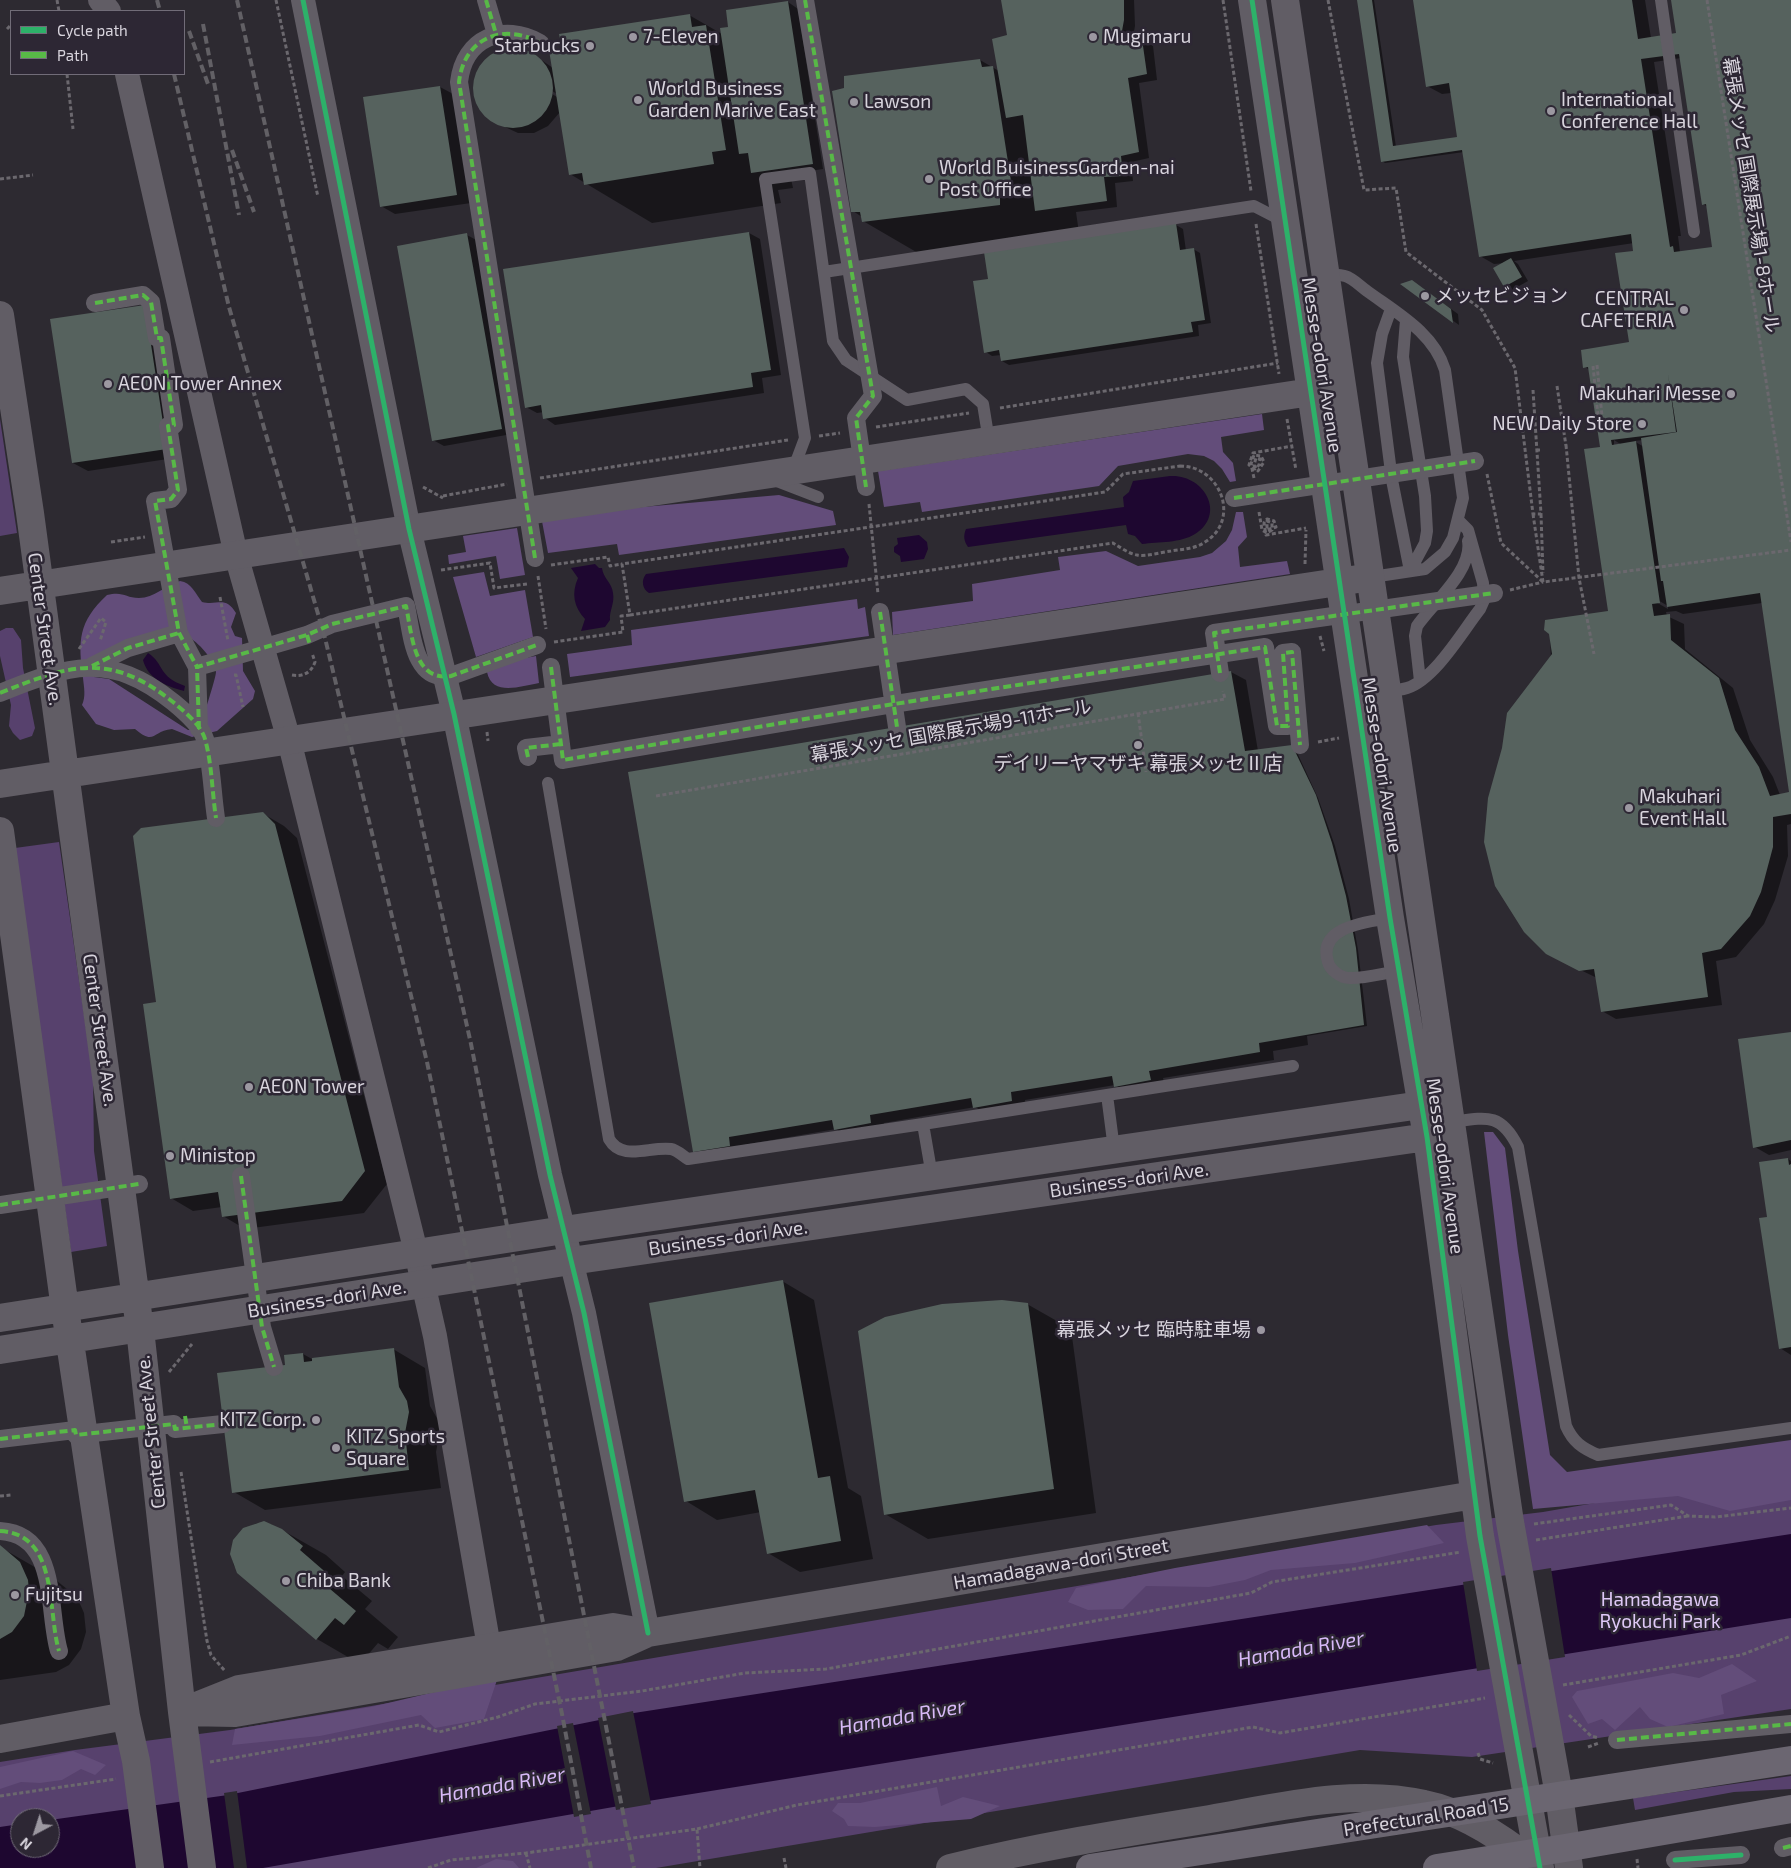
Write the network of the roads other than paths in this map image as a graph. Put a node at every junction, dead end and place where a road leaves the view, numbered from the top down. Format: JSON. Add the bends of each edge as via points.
{"nodes":[{"id":1,"x":100,"y":0,"type":"edge"},
{"id":2,"x":303,"y":0,"type":"edge"},
{"id":3,"x":486,"y":0,"type":"edge"},
{"id":4,"x":805,"y":0,"type":"edge"},
{"id":5,"x":1252,"y":0,"type":"edge"},
{"id":6,"x":1285,"y":0,"type":"edge"},
{"id":7,"x":1661,"y":0,"type":"edge"},
{"id":8,"x":108,"y":10,"type":"edge"},
{"id":9,"x":496,"y":34,"type":"junction"},
{"id":10,"x":540,"y":42,"type":"dead end"},
{"id":11,"x":127,"y":75,"type":"edge"},
{"id":12,"x":1285,"y":222,"type":"junction"},
{"id":13,"x":1694,"y":232,"type":"dead end"},
{"id":14,"x":824,"y":272,"type":"junction"},
{"id":15,"x":1325,"y":276,"type":"junction"},
{"id":16,"x":94,"y":303,"type":"dead end"},
{"id":17,"x":1391,"y":308,"type":"junction"},
{"id":18,"x":1299,"y":312,"type":"junction"},
{"id":19,"x":0,"y":315,"type":"edge"},
{"id":20,"x":1406,"y":320,"type":"junction"},
{"id":21,"x":1311,"y":392,"type":"junction"},
{"id":22,"x":1345,"y":413,"type":"junction"},
{"id":23,"x":989,"y":441,"type":"junction"},
{"id":24,"x":1475,"y":461,"type":"road end"},
{"id":25,"x":792,"y":470,"type":"junction"},
{"id":26,"x":763,"y":475,"type":"junction"},
{"id":27,"x":866,"y":487,"type":"road end"},
{"id":28,"x":818,"y":497,"type":"dead end"},
{"id":29,"x":1234,"y":498,"type":"dead end"},
{"id":30,"x":1458,"y":521,"type":"junction"},
{"id":31,"x":409,"y":529,"type":"junction"},
{"id":32,"x":236,"y":555,"type":"junction"},
{"id":33,"x":535,"y":562,"type":"road end"},
{"id":34,"x":1410,"y":571,"type":"junction"},
{"id":35,"x":1372,"y":577,"type":"junction"},
{"id":36,"x":1339,"y":581,"type":"junction"},
{"id":37,"x":39,"y":585,"type":"junction"},
{"id":38,"x":0,"y":591,"type":"edge"},
{"id":39,"x":1494,"y":593,"type":"road end"},
{"id":40,"x":880,"y":612,"type":"road end"},
{"id":41,"x":179,"y":633,"type":"junction"},
{"id":42,"x":544,"y":641,"type":"road end"},
{"id":43,"x":1218,"y":654,"type":"junction"},
{"id":44,"x":92,"y":666,"type":"junction"},
{"id":45,"x":197,"y":667,"type":"junction"},
{"id":46,"x":551,"y":667,"type":"dead end"},
{"id":47,"x":1220,"y":673,"type":"road end"},
{"id":48,"x":1420,"y":681,"type":"junction"},
{"id":49,"x":1388,"y":692,"type":"junction"},
{"id":50,"x":0,"y":693,"type":"edge"},
{"id":51,"x":894,"y":704,"type":"junction"},
{"id":52,"x":454,"y":714,"type":"junction"},
{"id":53,"x":897,"y":727,"type":"dead end"},
{"id":54,"x":199,"y":729,"type":"junction"},
{"id":55,"x":289,"y":740,"type":"junction"},
{"id":56,"x":561,"y":744,"type":"junction"},
{"id":57,"x":1300,"y":745,"type":"dead end"},
{"id":58,"x":528,"y":757,"type":"dead end"},
{"id":59,"x":65,"y":774,"type":"junction"},
{"id":60,"x":548,"y":783,"type":"dead end"},
{"id":61,"x":0,"y":784,"type":"edge"},
{"id":62,"x":216,"y":818,"type":"dead end"},
{"id":63,"x":0,"y":831,"type":"edge"},
{"id":64,"x":1390,"y":918,"type":"junction"},
{"id":65,"x":1399,"y":971,"type":"junction"},
{"id":66,"x":1293,"y":1066,"type":"dead end"},
{"id":67,"x":1107,"y":1094,"type":"junction"},
{"id":68,"x":1421,"y":1104,"type":"junction"},
{"id":69,"x":1452,"y":1116,"type":"junction"},
{"id":70,"x":923,"y":1124,"type":"junction"},
{"id":71,"x":1428,"y":1137,"type":"junction"},
{"id":72,"x":1114,"y":1149,"type":"junction"},
{"id":73,"x":241,"y":1176,"type":"dead end"},
{"id":74,"x":932,"y":1176,"type":"junction"},
{"id":75,"x":140,"y":1184,"type":"dead end"},
{"id":76,"x":0,"y":1205,"type":"edge"},
{"id":77,"x":564,"y":1230,"type":"junction"},
{"id":78,"x":416,"y":1252,"type":"junction"},
{"id":79,"x":571,"y":1261,"type":"junction"},
{"id":80,"x":423,"y":1284,"type":"junction"},
{"id":81,"x":135,"y":1297,"type":"junction"},
{"id":82,"x":65,"y":1309,"type":"junction"},
{"id":83,"x":0,"y":1318,"type":"edge"},
{"id":84,"x":140,"y":1328,"type":"junction"},
{"id":85,"x":69,"y":1340,"type":"junction"},
{"id":86,"x":0,"y":1350,"type":"edge"},
{"id":87,"x":274,"y":1367,"type":"dead end"},
{"id":88,"x":223,"y":1424,"type":"dead end"},
{"id":89,"x":1791,"y":1428,"type":"edge"},
{"id":90,"x":0,"y":1439,"type":"edge"},
{"id":91,"x":1474,"y":1494,"type":"junction"},
{"id":92,"x":0,"y":1531,"type":"edge"},
{"id":93,"x":648,"y":1633,"type":"junction"},
{"id":94,"x":59,"y":1650,"type":"dead end"},
{"id":95,"x":491,"y":1658,"type":"junction"},
{"id":96,"x":182,"y":1712,"type":"junction"},
{"id":97,"x":126,"y":1716,"type":"junction"},
{"id":98,"x":1791,"y":1724,"type":"edge"},
{"id":99,"x":0,"y":1739,"type":"edge"},
{"id":100,"x":1610,"y":1740,"type":"road end"},
{"id":101,"x":1791,"y":1760,"type":"edge"},
{"id":102,"x":1560,"y":1795,"type":"junction"},
{"id":103,"x":1528,"y":1801,"type":"junction"},
{"id":104,"x":1791,"y":1809,"type":"edge"},
{"id":105,"x":1741,"y":1855,"type":"dead end"},
{"id":106,"x":1567,"y":1858,"type":"edge"},
{"id":107,"x":1675,"y":1860,"type":"dead end"},
{"id":108,"x":1539,"y":1863,"type":"edge"},
{"id":109,"x":150,"y":1868,"type":"edge"},
{"id":110,"x":202,"y":1868,"type":"edge"},
{"id":111,"x":950,"y":1868,"type":"edge"},
{"id":112,"x":1090,"y":1868,"type":"edge"},
{"id":113,"x":1437,"y":1868,"type":"edge"}],
"edges":[{"from":1,"to":8,"type":"street"},
{"from":2,"to":31,"type":"street"},
{"from":3,"to":9,"type":"street"},
{"from":4,"to":27,"type":"street","via":[[873,396],[856,418]]},
{"from":5,"to":12,"type":"street","name":"Messe-odori Avenue"},
{"from":6,"to":15,"type":"street","name":"Messe-odori Avenue"},
{"from":7,"to":13,"type":"lane"},
{"from":9,"to":10,"type":"street","via":[[515,33]]},
{"from":9,"to":33,"type":"street","via":[[478,44],[468,56],[461,68],[459,82]]},
{"from":11,"to":32,"type":"street"},
{"from":12,"to":14,"type":"lane","via":[[1254,206]]},
{"from":12,"to":18,"type":"street","name":"Messe-odori Avenue"},
{"from":14,"to":23,"type":"lane","via":[[833,341],[846,360],[907,400],[966,389],[982,404]]},
{"from":14,"to":25,"type":"lane","via":[[810,173],[765,179],[806,438]]},
{"from":15,"to":17,"type":"lane","via":[[1346,276]]},
{"from":15,"to":18,"type":"lane","via":[[1305,295]]},
{"from":15,"to":22,"type":"street","name":"Messe-odori Avenue"},
{"from":16,"to":41,"type":"street","via":[[143,296],[151,302],[157,338],[161,338],[174,424],[168,426],[178,490],[171,499],[155,501]]},
{"from":17,"to":20,"type":"lane"},
{"from":17,"to":34,"type":"lane","via":[[1377,362],[1392,480]]},
{"from":18,"to":21,"type":"street","name":"Messe-odori Avenue"},
{"from":19,"to":37,"type":"street","name":"Center Street Ave."},
{"from":20,"to":30,"type":"lane","via":[[1435,348],[1445,370],[1463,498]]},
{"from":20,"to":34,"type":"lane","via":[[1403,357],[1425,496],[1427,531],[1425,543]]},
{"from":21,"to":22,"type":"street"},
{"from":21,"to":23,"type":"street"},
{"from":21,"to":36,"type":"street","name":"Messe-odori Avenue"},
{"from":22,"to":35,"type":"street","name":"Messe-odori Avenue"},
{"from":23,"to":25,"type":"street"},
{"from":24,"to":29,"type":"street"},
{"from":25,"to":26,"type":"street"},
{"from":26,"to":28,"type":"lane"},
{"from":26,"to":31,"type":"street"},
{"from":30,"to":34,"type":"lane","via":[[1450,545],[1439,559],[1425,569]]},
{"from":30,"to":48,"type":"lane","via":[[1466,531],[1468,553],[1457,575],[1418,626],[1415,636]]},
{"from":30,"to":48,"type":"lane","via":[[1468,530],[1483,583],[1484,600],[1439,663]]},
{"from":31,"to":32,"type":"street"},
{"from":31,"to":52,"type":"street"},
{"from":32,"to":37,"type":"street"},
{"from":32,"to":55,"type":"street"},
{"from":34,"to":35,"type":"lane"},
{"from":35,"to":36,"type":"street"},
{"from":35,"to":49,"type":"street","name":"Messe-odori Avenue"},
{"from":36,"to":52,"type":"street"},
{"from":36,"to":64,"type":"street","name":"Messe-odori Avenue"},
{"from":37,"to":38,"type":"street"},
{"from":37,"to":59,"type":"street","name":"Center Street Ave."},
{"from":39,"to":43,"type":"street","via":[[1214,633]]},
{"from":40,"to":51,"type":"street"},
{"from":41,"to":44,"type":"street","via":[[128,648]]},
{"from":41,"to":45,"type":"street"},
{"from":42,"to":45,"type":"street","via":[[451,676],[440,677],[421,666],[406,606],[332,624],[308,640]]},
{"from":43,"to":47,"type":"street"},
{"from":43,"to":51,"type":"street"},
{"from":43,"to":57,"type":"street","via":[[1265,647],[1277,726],[1288,726],[1283,653],[1292,652]]},
{"from":44,"to":50,"type":"street","via":[[52,673]]},
{"from":44,"to":54,"type":"street","via":[[123,674],[152,688],[177,706]]},
{"from":45,"to":54,"type":"street"},
{"from":46,"to":56,"type":"street"},
{"from":48,"to":49,"type":"lane","via":[[1408,688]]},
{"from":49,"to":69,"type":"street","name":"Messe-odori Avenue"},
{"from":51,"to":53,"type":"street"},
{"from":51,"to":56,"type":"street","via":[[563,760]]},
{"from":52,"to":55,"type":"street"},
{"from":52,"to":77,"type":"street"},
{"from":54,"to":62,"type":"street","via":[[205,738]]},
{"from":55,"to":59,"type":"street"},
{"from":55,"to":78,"type":"street"},
{"from":56,"to":58,"type":"street","via":[[526,748]]},
{"from":59,"to":61,"type":"street"},
{"from":59,"to":81,"type":"street","name":"Center Street Ave."},
{"from":60,"to":70,"type":"lane","via":[[608,1139],[612,1144],[628,1152],[673,1149],[688,1160]]},
{"from":63,"to":82,"type":"street"},
{"from":64,"to":65,"type":"street","name":"Messe-odori Avenue"},
{"from":64,"to":65,"type":"lane","via":[[1358,923],[1340,930],[1327,942],[1326,954],[1329,966],[1348,978]]},
{"from":65,"to":68,"type":"street","name":"Messe-odori Avenue"},
{"from":66,"to":67,"type":"lane"},
{"from":67,"to":70,"type":"lane"},
{"from":67,"to":72,"type":"lane"},
{"from":68,"to":69,"type":"street","name":"Business-dori Ave."},
{"from":68,"to":71,"type":"street","name":"Messe-odori Avenue"},
{"from":68,"to":72,"type":"street","name":"Business-dori Ave."},
{"from":69,"to":71,"type":"street","name":"Business-dori Ave."},
{"from":69,"to":89,"type":"lane","via":[[1490,1118],[1506,1128],[1518,1147],[1566,1426],[1571,1438],[1598,1454]]},
{"from":69,"to":102,"type":"street","name":"Messe-odori Avenue","via":[[1526,1533],[1550,1696]]},
{"from":70,"to":74,"type":"lane"},
{"from":71,"to":79,"type":"street","name":"Business-dori Ave."},
{"from":71,"to":91,"type":"street","name":"Messe-odori Avenue"},
{"from":72,"to":74,"type":"street","name":"Business-dori Ave."},
{"from":73,"to":87,"type":"street","via":[[262,1327]]},
{"from":74,"to":77,"type":"street","name":"Business-dori Ave."},
{"from":75,"to":76,"type":"street"},
{"from":77,"to":78,"type":"street","name":"Business-dori Ave."},
{"from":77,"to":79,"type":"street"},
{"from":78,"to":80,"type":"street"},
{"from":78,"to":81,"type":"street","name":"Business-dori Ave."},
{"from":79,"to":80,"type":"street","name":"Business-dori Ave."},
{"from":79,"to":93,"type":"street"},
{"from":80,"to":84,"type":"street","name":"Business-dori Ave."},
{"from":80,"to":95,"type":"street","via":[[435,1336]]},
{"from":81,"to":82,"type":"street","name":"Business-dori Ave."},
{"from":81,"to":84,"type":"street","name":"Center Street Ave."},
{"from":82,"to":83,"type":"street","name":"Business-dori Ave."},
{"from":82,"to":85,"type":"street"},
{"from":84,"to":85,"type":"street","name":"Business-dori Ave."},
{"from":84,"to":96,"type":"street","name":"Center Street Ave."},
{"from":85,"to":86,"type":"street","name":"Business-dori Ave."},
{"from":85,"to":97,"type":"street"},
{"from":88,"to":90,"type":"street","via":[[186,1422],[175,1429],[174,1424],[76,1435],[76,1430]]},
{"from":91,"to":93,"type":"street","name":"Hamadagawa-dori Street"},
{"from":91,"to":103,"type":"street","name":"Messe-odori Avenue","via":[[1473,1543],[1513,1716]]},
{"from":92,"to":94,"type":"street","via":[[31,1542],[41,1555]]},
{"from":93,"to":95,"type":"street","name":"Hamadagawa-dori Street","via":[[617,1647]]},
{"from":95,"to":96,"type":"street","name":"Hamadagawa-dori Street","via":[[235,1712]]},
{"from":96,"to":110,"type":"street","name":"Center Street Ave."},
{"from":97,"to":99,"type":"street"},
{"from":97,"to":109,"type":"street","via":[[129,1769]]},
{"from":98,"to":100,"type":"street"},
{"from":101,"to":102,"type":"main road","name":"Prefectural Road 15"},
{"from":102,"to":103,"type":"main road","name":"Prefectural Road 15"},
{"from":102,"to":106,"type":"street"},
{"from":103,"to":108,"type":"street"},
{"from":103,"to":112,"type":"main road","name":"Prefectural Road 15"},
{"from":104,"to":106,"type":"main road"},
{"from":105,"to":107,"type":"street"},
{"from":106,"to":108,"type":"main road"},
{"from":108,"to":111,"type":"street","via":[[1450,1813],[1426,1804],[1375,1798],[1319,1801],[1044,1846]]},
{"from":108,"to":113,"type":"main road"}]}
